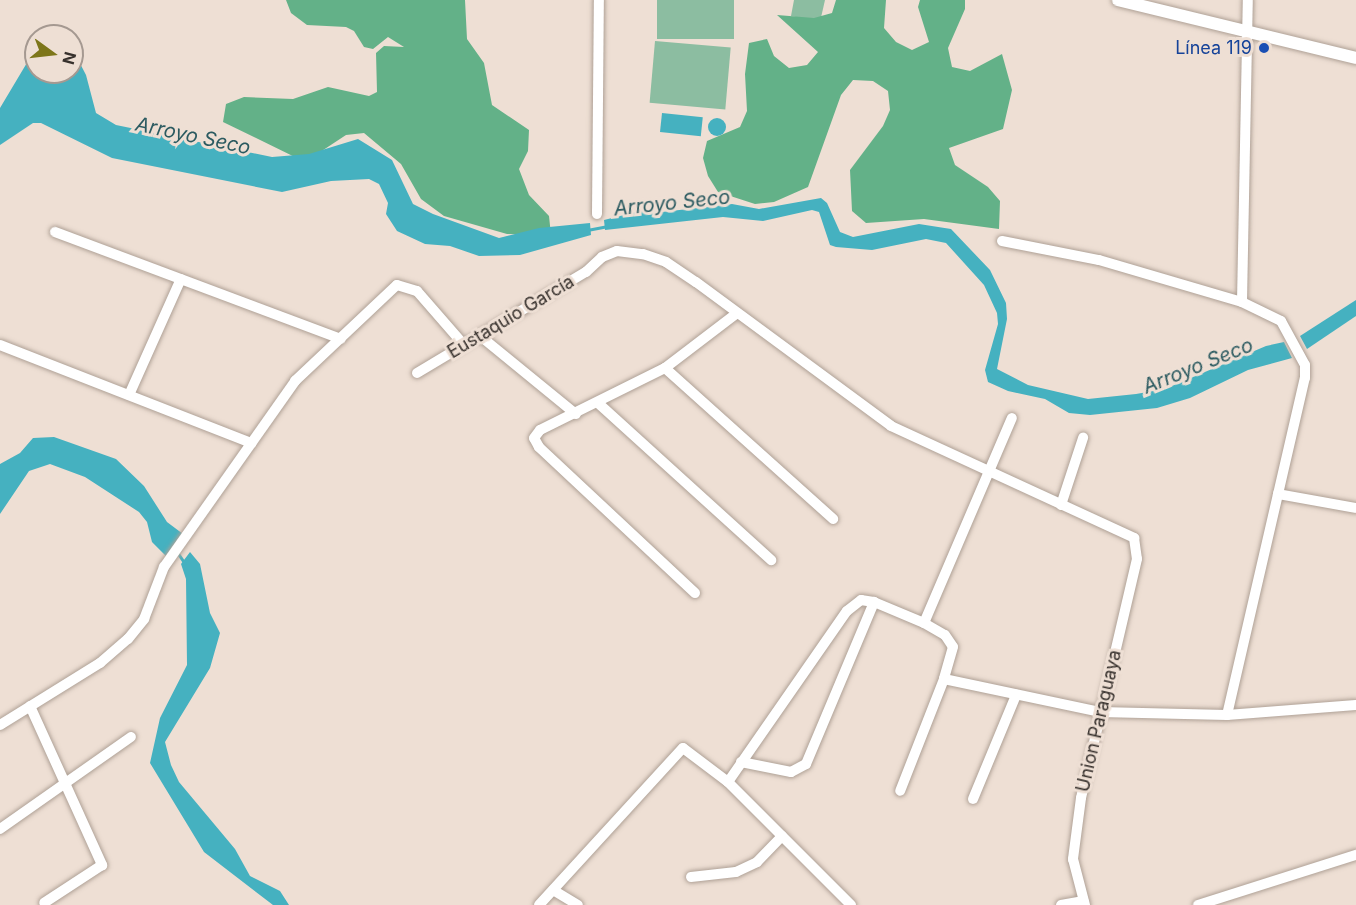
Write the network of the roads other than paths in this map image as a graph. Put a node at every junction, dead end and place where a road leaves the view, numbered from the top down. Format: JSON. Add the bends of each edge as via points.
{"nodes":[{"id":1,"x":599,"y":0,"type":"edge"},
{"id":2,"x":1118,"y":0,"type":"edge"},
{"id":3,"x":1248,"y":0,"type":"edge"},
{"id":4,"x":1248,"y":32,"type":"junction"},
{"id":5,"x":1356,"y":58,"type":"edge"},
{"id":6,"x":597,"y":213,"type":"dead end"},
{"id":7,"x":55,"y":232,"type":"dead end"},
{"id":8,"x":1002,"y":241,"type":"dead end"},
{"id":9,"x":181,"y":279,"type":"junction"},
{"id":10,"x":1242,"y":302,"type":"junction"},
{"id":11,"x":736,"y":314,"type":"junction"},
{"id":12,"x":479,"y":335,"type":"junction"},
{"id":13,"x":341,"y":339,"type":"junction"},
{"id":14,"x":463,"y":344,"type":"junction"},
{"id":15,"x":0,"y":345,"type":"edge"},
{"id":16,"x":665,"y":368,"type":"junction"},
{"id":17,"x":417,"y":373,"type":"dead end"},
{"id":18,"x":129,"y":395,"type":"junction"},
{"id":19,"x":598,"y":403,"type":"junction"},
{"id":20,"x":576,"y":414,"type":"junction"},
{"id":21,"x":1012,"y":418,"type":"dead end"},
{"id":22,"x":1083,"y":438,"type":"dead end"},
{"id":23,"x":252,"y":443,"type":"junction"},
{"id":24,"x":990,"y":472,"type":"junction"},
{"id":25,"x":1278,"y":494,"type":"junction"},
{"id":26,"x":1061,"y":505,"type":"junction"},
{"id":27,"x":1356,"y":508,"type":"edge"},
{"id":28,"x":833,"y":519,"type":"dead end"},
{"id":29,"x":771,"y":560,"type":"dead end"},
{"id":30,"x":695,"y":594,"type":"dead end"},
{"id":31,"x":874,"y":602,"type":"junction"},
{"id":32,"x":924,"y":623,"type":"junction"},
{"id":33,"x":944,"y":679,"type":"junction"},
{"id":34,"x":1016,"y":695,"type":"junction"},
{"id":35,"x":1356,"y":705,"type":"edge"},
{"id":36,"x":30,"y":706,"type":"junction"},
{"id":37,"x":1100,"y":712,"type":"junction"},
{"id":38,"x":1227,"y":715,"type":"junction"},
{"id":39,"x":0,"y":725,"type":"edge"},
{"id":40,"x":131,"y":737,"type":"dead end"},
{"id":41,"x":741,"y":762,"type":"junction"},
{"id":42,"x":728,"y":782,"type":"junction"},
{"id":43,"x":64,"y":786,"type":"junction"},
{"id":44,"x":900,"y":791,"type":"dead end"},
{"id":45,"x":973,"y":799,"type":"dead end"},
{"id":46,"x":0,"y":829,"type":"edge"},
{"id":47,"x":782,"y":836,"type":"junction"},
{"id":48,"x":1356,"y":855,"type":"edge"},
{"id":49,"x":691,"y":877,"type":"dead end"},
{"id":50,"x":553,"y":890,"type":"junction"},
{"id":51,"x":44,"y":903,"type":"dead end"},
{"id":52,"x":1084,"y":903,"type":"edge"},
{"id":53,"x":1220,"y":903,"type":"edge"},
{"id":54,"x":539,"y":905,"type":"edge"},
{"id":55,"x":578,"y":905,"type":"edge"},
{"id":56,"x":851,"y":905,"type":"edge"},
{"id":57,"x":1060,"y":905,"type":"edge"},
{"id":58,"x":1198,"y":905,"type":"edge"}],
"edges":[{"from":1,"to":6,"type":"street"},
{"from":2,"to":4,"type":"street"},
{"from":3,"to":4,"type":"street"},
{"from":4,"to":5,"type":"street"},
{"from":4,"to":10,"type":"street"},
{"from":7,"to":9,"type":"street"},
{"from":8,"to":10,"type":"street","via":[[1099,260]]},
{"from":9,"to":13,"type":"street"},
{"from":9,"to":18,"type":"street"},
{"from":10,"to":25,"type":"street","via":[[1281,321],[1305,365]]},
{"from":11,"to":12,"type":"street","name":"Eustaquio García","via":[[666,262],[617,251]]},
{"from":11,"to":16,"type":"street"},
{"from":11,"to":24,"type":"street","via":[[891,426]]},
{"from":12,"to":14,"type":"street","name":"Eustaquio García"},
{"from":12,"to":20,"type":"street"},
{"from":13,"to":14,"type":"street","via":[[397,285],[407,285],[417,291]]},
{"from":13,"to":23,"type":"street","via":[[295,381]]},
{"from":14,"to":17,"type":"street","name":"Eustaquio García"},
{"from":15,"to":18,"type":"street"},
{"from":16,"to":19,"type":"street"},
{"from":16,"to":28,"type":"street"},
{"from":18,"to":23,"type":"street"},
{"from":19,"to":20,"type":"street"},
{"from":19,"to":29,"type":"street"},
{"from":20,"to":30,"type":"street","via":[[540,430],[534,438],[539,447]]},
{"from":21,"to":24,"type":"street"},
{"from":22,"to":26,"type":"street"},
{"from":23,"to":36,"type":"street","via":[[164,567],[144,619],[128,639],[100,663]]},
{"from":24,"to":26,"type":"street"},
{"from":24,"to":32,"type":"street"},
{"from":25,"to":27,"type":"street"},
{"from":25,"to":38,"type":"street"},
{"from":26,"to":37,"type":"street","name":"Union Paraguaya","via":[[1134,538],[1137,559]]},
{"from":31,"to":32,"type":"street"},
{"from":31,"to":41,"type":"street","via":[[861,600],[847,611]]},
{"from":31,"to":41,"type":"street","via":[[807,764],[791,772]]},
{"from":32,"to":33,"type":"street","via":[[945,635],[953,647]]},
{"from":33,"to":34,"type":"street"},
{"from":33,"to":44,"type":"street"},
{"from":34,"to":37,"type":"street"},
{"from":34,"to":45,"type":"street"},
{"from":35,"to":38,"type":"street"},
{"from":36,"to":39,"type":"street"},
{"from":36,"to":43,"type":"street"},
{"from":37,"to":38,"type":"street"},
{"from":37,"to":52,"type":"street","name":"Union Paraguaya","via":[[1073,859]]},
{"from":40,"to":43,"type":"street"},
{"from":41,"to":42,"type":"street"},
{"from":42,"to":47,"type":"street"},
{"from":42,"to":50,"type":"street","via":[[690,750],[678,750]]},
{"from":43,"to":46,"type":"street"},
{"from":43,"to":51,"type":"street","via":[[102,865]]},
{"from":47,"to":49,"type":"street","via":[[757,862],[736,872]]},
{"from":47,"to":56,"type":"street"},
{"from":48,"to":53,"type":"street"},
{"from":50,"to":54,"type":"street"},
{"from":50,"to":55,"type":"street"},
{"from":52,"to":57,"type":"street"},
{"from":53,"to":58,"type":"street"}]}
